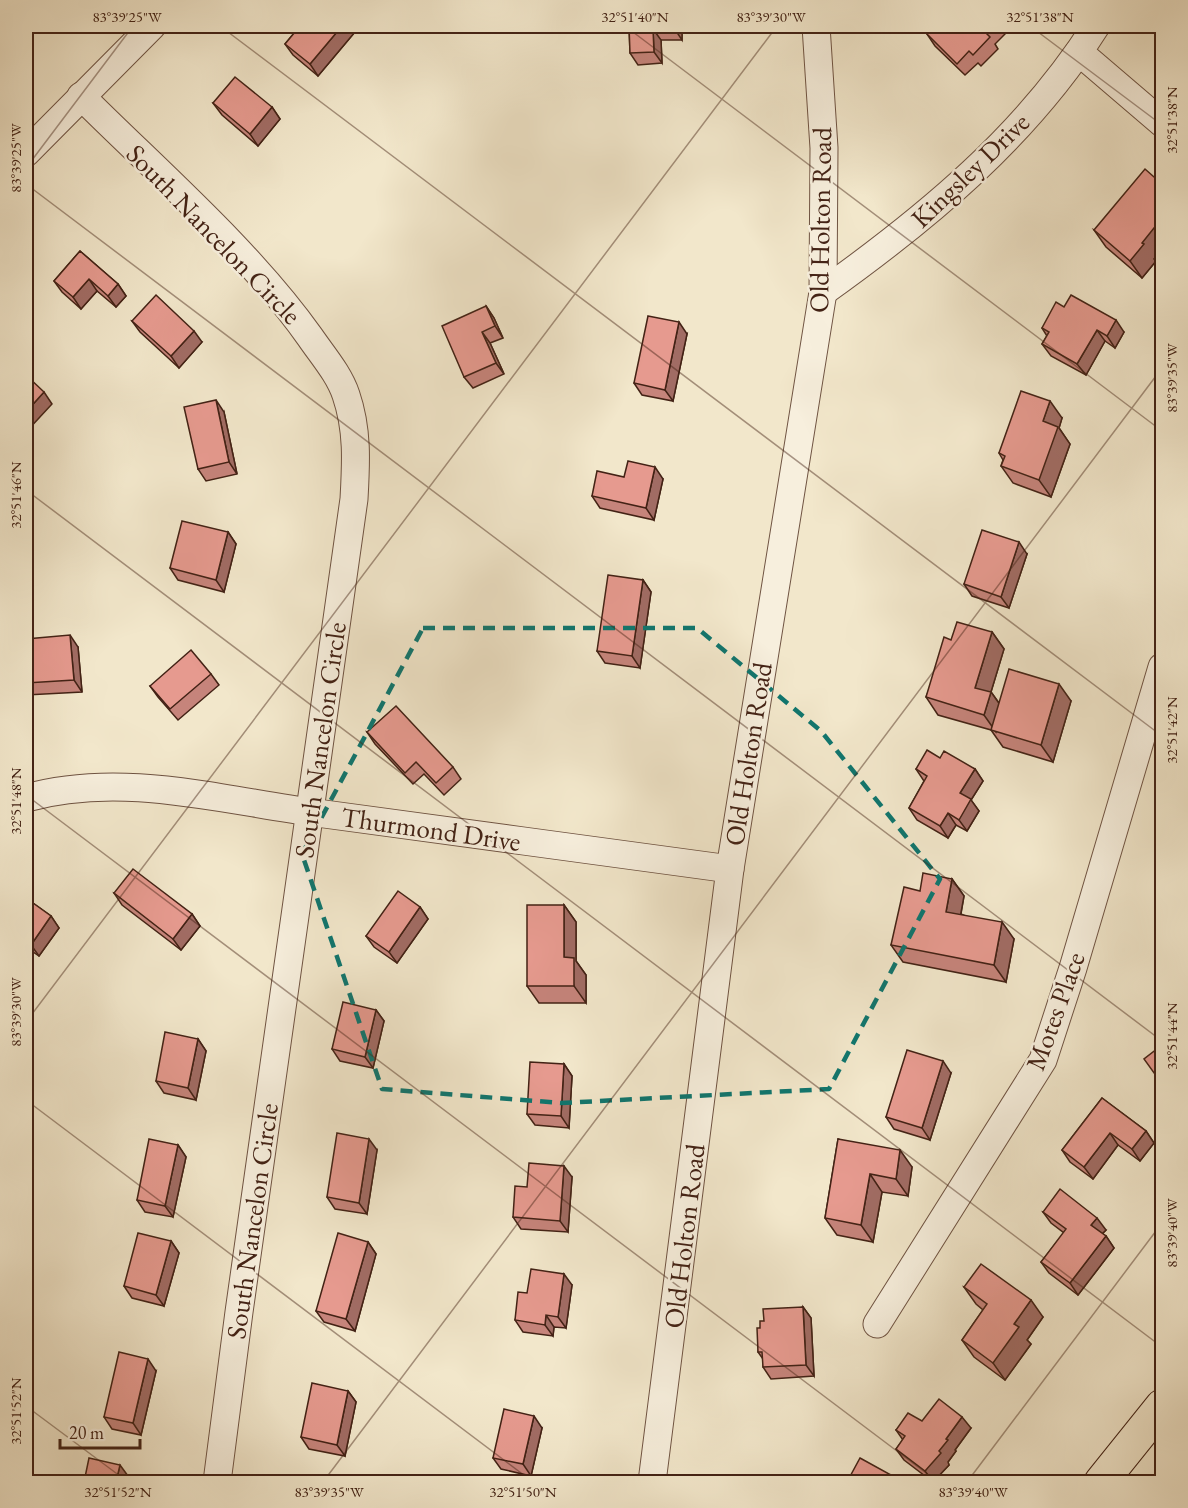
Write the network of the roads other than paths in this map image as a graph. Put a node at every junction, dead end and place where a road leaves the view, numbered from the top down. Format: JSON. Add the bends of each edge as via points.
{"nodes":[{"id":1,"x":152,"y":26,"type":"edge"},
{"id":2,"x":816,"y":26,"type":"edge"},
{"id":3,"x":1096,"y":26,"type":"edge"},
{"id":4,"x":1079,"y":52,"type":"junction"},
{"id":5,"x":81,"y":96,"type":"junction"},
{"id":6,"x":1162,"y":123,"type":"edge"},
{"id":7,"x":26,"y":153,"type":"edge"},
{"id":8,"x":823,"y":292,"type":"junction"},
{"id":9,"x":1162,"y":667,"type":"edge"},
{"id":10,"x":26,"y":798,"type":"edge"},
{"id":11,"x":309,"y":812,"type":"junction"},
{"id":12,"x":730,"y":869,"type":"junction"},
{"id":13,"x":877,"y":1324,"type":"dead end"},
{"id":14,"x":1162,"y":1406,"type":"edge"},
{"id":15,"x":217,"y":1482,"type":"edge"},
{"id":16,"x":652,"y":1482,"type":"edge"},
{"id":17,"x":1101,"y":1482,"type":"edge"}],
"edges":[{"from":1,"to":5,"type":"street"},
{"from":2,"to":8,"type":"street","name":"Old Holton Road","via":[[824,148]]},
{"from":3,"to":4,"type":"street","name":"Kingsley Drive"},
{"from":4,"to":6,"type":"street"},
{"from":4,"to":8,"type":"street","name":"Kingsley Drive","via":[[1017,130],[944,201]]},
{"from":5,"to":7,"type":"street"},
{"from":5,"to":11,"type":"street","name":"South Nancelon Circle","via":[[243,257],[291,311],[334,370],[346,395],[357,442],[354,499]]},
{"from":8,"to":12,"type":"street","name":"Old Holton Road"},
{"from":9,"to":13,"type":"street","name":"Motes Place","via":[[1043,1060]]},
{"from":10,"to":11,"type":"street","name":"Thurmond Drive","via":[[89,788],[145,787]]},
{"from":11,"to":12,"type":"street","name":"Thurmond Drive"},
{"from":11,"to":15,"type":"street","name":"South Nancelon Circle"},
{"from":12,"to":16,"type":"street","name":"Old Holton Road"},
{"from":14,"to":17,"type":"main road"}]}
